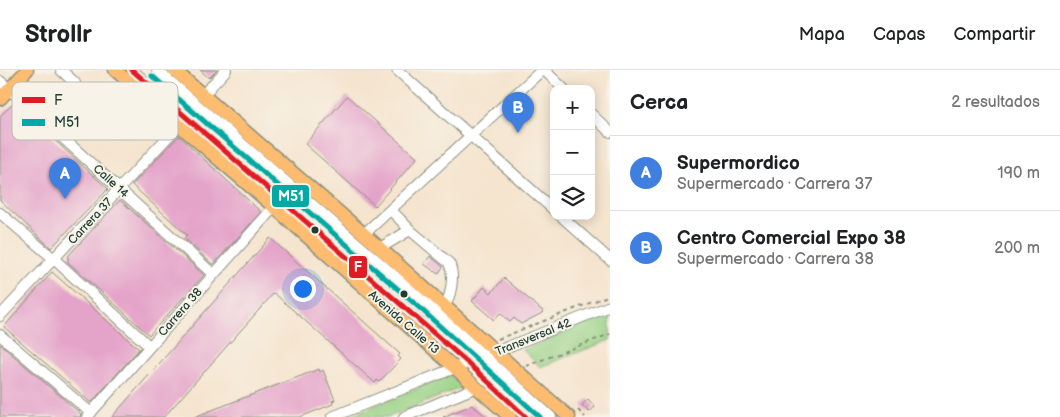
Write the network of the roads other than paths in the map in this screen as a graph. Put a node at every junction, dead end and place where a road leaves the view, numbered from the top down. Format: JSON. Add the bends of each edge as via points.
{"nodes":[{"id":1,"x":28,"y":70,"type":"edge"},
{"id":2,"x":61,"y":70,"type":"edge"},
{"id":3,"x":116,"y":70,"type":"edge"},
{"id":4,"x":132,"y":70,"type":"edge"},
{"id":5,"x":157,"y":70,"type":"edge"},
{"id":6,"x":174,"y":70,"type":"edge"},
{"id":7,"x":226,"y":70,"type":"edge"},
{"id":8,"x":397,"y":70,"type":"edge"},
{"id":9,"x":543,"y":70,"type":"edge"},
{"id":10,"x":13,"y":82,"type":"edge"},
{"id":11,"x":74,"y":82,"type":"edge"},
{"id":12,"x":130,"y":82,"type":"edge"},
{"id":13,"x":146,"y":82,"type":"edge"},
{"id":14,"x":171,"y":82,"type":"edge"},
{"id":15,"x":560,"y":85,"type":"edge"},
{"id":16,"x":178,"y":88,"type":"edge"},
{"id":17,"x":203,"y":95,"type":"junction"},
{"id":18,"x":178,"y":110,"type":"edge"},
{"id":19,"x":595,"y":118,"type":"edge"},
{"id":20,"x":179,"y":125,"type":"edge"},
{"id":21,"x":610,"y":132,"type":"edge"},
{"id":22,"x":471,"y":136,"type":"junction"},
{"id":23,"x":62,"y":140,"type":"edge"},
{"id":24,"x":165,"y":140,"type":"edge"},
{"id":25,"x":119,"y":189,"type":"junction"},
{"id":26,"x":550,"y":206,"type":"edge"},
{"id":27,"x":274,"y":207,"type":"junction"},
{"id":28,"x":391,"y":210,"type":"junction"},
{"id":29,"x":0,"y":213,"type":"edge"},
{"id":30,"x":565,"y":220,"type":"edge"},
{"id":31,"x":410,"y":230,"type":"junction"},
{"id":32,"x":364,"y":234,"type":"junction"},
{"id":33,"x":380,"y":248,"type":"junction"},
{"id":34,"x":54,"y":259,"type":"junction"},
{"id":35,"x":610,"y":260,"type":"edge"},
{"id":36,"x":213,"y":274,"type":"junction"},
{"id":37,"x":445,"y":306,"type":"junction"},
{"id":38,"x":610,"y":306,"type":"edge"},
{"id":39,"x":0,"y":316,"type":"edge"},
{"id":40,"x":0,"y":335,"type":"edge"},
{"id":41,"x":149,"y":346,"type":"junction"},
{"id":42,"x":490,"y":351,"type":"junction"},
{"id":43,"x":468,"y":363,"type":"junction"},
{"id":44,"x":456,"y":368,"type":"junction"},
{"id":45,"x":477,"y":387,"type":"junction"},
{"id":46,"x":89,"y":415,"type":"edge"},
{"id":47,"x":332,"y":417,"type":"edge"},
{"id":48,"x":404,"y":417,"type":"edge"},
{"id":49,"x":510,"y":417,"type":"edge"},
{"id":50,"x":526,"y":417,"type":"edge"},
{"id":51,"x":551,"y":417,"type":"edge"},
{"id":52,"x":569,"y":417,"type":"edge"}],
"edges":[{"from":1,"to":10,"type":"main road"},
{"from":2,"to":11,"type":"street"},
{"from":3,"to":12,"type":"main road","name":"Avenida Calle 13"},
{"from":4,"to":13,"type":"street"},
{"from":5,"to":14,"type":"street"},
{"from":6,"to":17,"type":"main road"},
{"from":7,"to":17,"type":"street"},
{"from":8,"to":22,"type":"street"},
{"from":9,"to":15,"type":"street"},
{"from":9,"to":22,"type":"street"},
{"from":16,"to":42,"type":"street","via":[[420,298]]},
{"from":17,"to":32,"type":"main road"},
{"from":18,"to":43,"type":"street"},
{"from":19,"to":21,"type":"street"},
{"from":20,"to":27,"type":"main road","name":"Avenida Calle 13"},
{"from":22,"to":26,"type":"street"},
{"from":22,"to":28,"type":"street"},
{"from":23,"to":25,"type":"street","name":"Calle 14"},
{"from":24,"to":25,"type":"street","name":"Carrera 37"},
{"from":25,"to":34,"type":"street","name":"Carrera 37"},
{"from":25,"to":36,"type":"street","name":"Calle 14"},
{"from":27,"to":36,"type":"street","name":"Carrera 38"},
{"from":27,"to":44,"type":"main road","name":"Avenida Calle 13"},
{"from":28,"to":31,"type":"street"},
{"from":28,"to":32,"type":"street"},
{"from":29,"to":34,"type":"street"},
{"from":30,"to":35,"type":"street"},
{"from":31,"to":33,"type":"street"},
{"from":31,"to":37,"type":"street","via":[[451,266],[450,296]]},
{"from":32,"to":33,"type":"main road"},
{"from":33,"to":37,"type":"main road"},
{"from":34,"to":39,"type":"street","name":"Carrera 37"},
{"from":34,"to":41,"type":"street"},
{"from":36,"to":41,"type":"street","name":"Carrera 38"},
{"from":37,"to":42,"type":"main road"},
{"from":38,"to":42,"type":"street","name":"Transversal 42"},
{"from":40,"to":46,"type":"street"},
{"from":41,"to":46,"type":"street","name":"Carrera 38"},
{"from":42,"to":43,"type":"street","name":"Transversal 42"},
{"from":42,"to":51,"type":"street"},
{"from":42,"to":52,"type":"main road","via":[[516,369]]},
{"from":43,"to":44,"type":"street","name":"Transversal 42"},
{"from":43,"to":50,"type":"street"},
{"from":44,"to":45,"type":"main road","name":"Avenida Calle 13"},
{"from":44,"to":47,"type":"street","name":"Transversal 42"},
{"from":45,"to":48,"type":"street"},
{"from":45,"to":49,"type":"main road","name":"Avenida Calle 13"}]}
